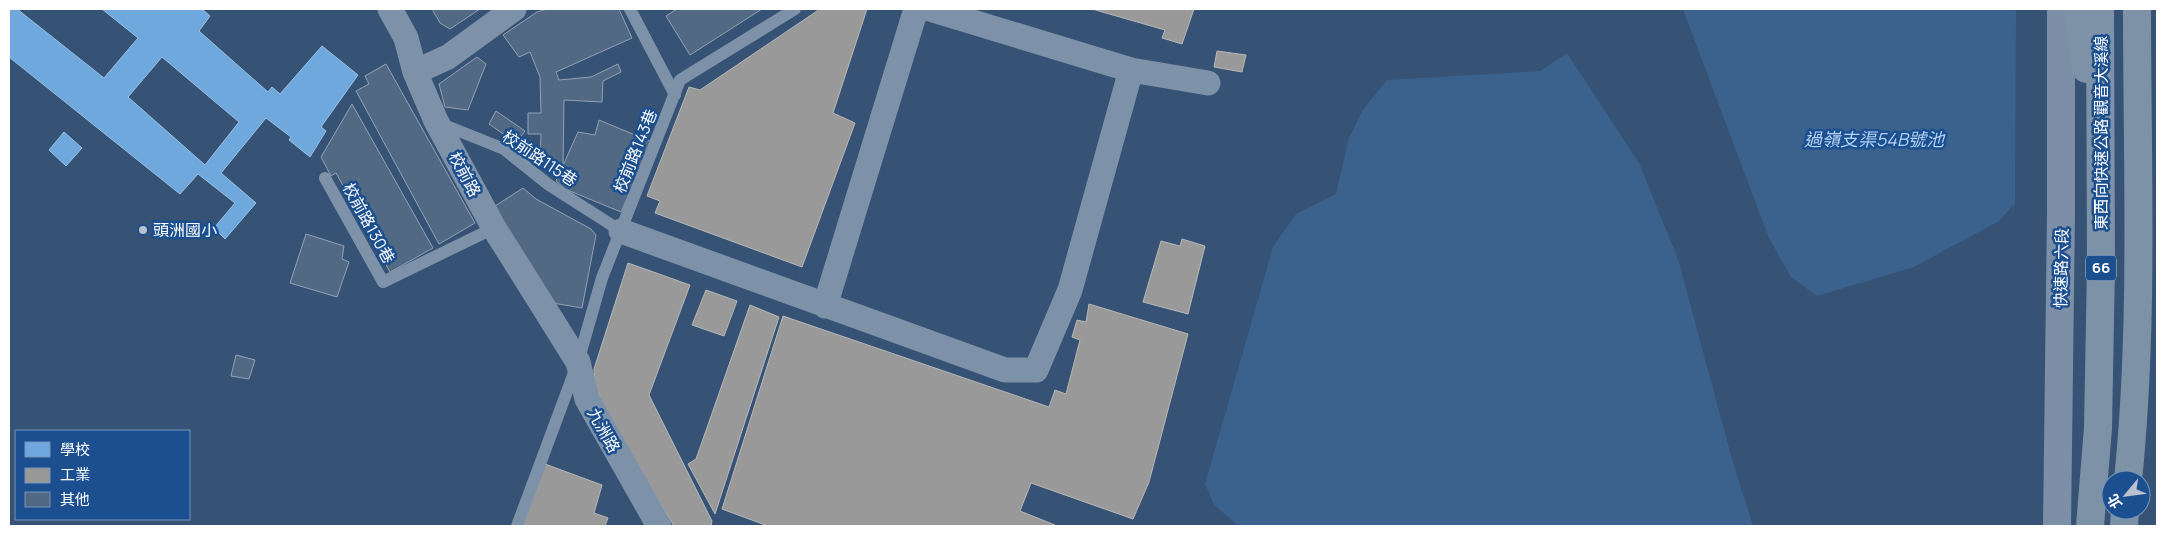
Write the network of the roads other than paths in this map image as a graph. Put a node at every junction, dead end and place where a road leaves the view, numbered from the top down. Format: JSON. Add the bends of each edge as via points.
{"nodes":[{"id":1,"x":390,"y":9,"type":"edge"},
{"id":2,"x":514,"y":9,"type":"edge"},
{"id":3,"x":630,"y":9,"type":"edge"},
{"id":4,"x":795,"y":9,"type":"edge"},
{"id":5,"x":916,"y":9,"type":"edge"},
{"id":6,"x":930,"y":9,"type":"edge"},
{"id":7,"x":2061,"y":9,"type":"edge"},
{"id":8,"x":2078,"y":9,"type":"edge"},
{"id":9,"x":2100,"y":9,"type":"edge"},
{"id":10,"x":2136,"y":9,"type":"edge"},
{"id":11,"x":2146,"y":9,"type":"edge"},
{"id":12,"x":1131,"y":70,"type":"junction"},
{"id":13,"x":416,"y":72,"type":"junction"},
{"id":14,"x":1208,"y":83,"type":"dead end"},
{"id":15,"x":675,"y":95,"type":"junction"},
{"id":16,"x":436,"y":121,"type":"junction"},
{"id":17,"x":324,"y":178,"type":"dead end"},
{"id":18,"x":2137,"y":197,"type":"junction"},
{"id":19,"x":2101,"y":198,"type":"junction"},
{"id":20,"x":494,"y":228,"type":"junction"},
{"id":21,"x":621,"y":231,"type":"junction"},
{"id":22,"x":825,"y":306,"type":"junction"},
{"id":23,"x":559,"y":331,"type":"joint"},
{"id":24,"x":578,"y":362,"type":"junction"},
{"id":25,"x":2129,"y":470,"type":"edge"},
{"id":26,"x":517,"y":526,"type":"edge"},
{"id":27,"x":658,"y":526,"type":"edge"},
{"id":28,"x":2057,"y":526,"type":"edge"},
{"id":29,"x":2090,"y":526,"type":"edge"}],
"edges":[{"from":1,"to":13,"type":"street","name":"校前路","via":[[406,38]]},
{"from":2,"to":13,"type":"street","via":[[448,57]]},
{"from":3,"to":15,"type":"lane"},
{"from":4,"to":15,"type":"lane","name":"校前路143巷","via":[[680,80]]},
{"from":5,"to":22,"type":"street"},
{"from":6,"to":12,"type":"street"},
{"from":7,"to":28,"type":"main road","name":"快速路六段"},
{"from":8,"to":19,"type":"highway"},
{"from":9,"to":19,"type":"highway","name":"東西向快速公路 觀音大溪線","number":"66"},
{"from":10,"to":18,"type":"highway","number":"66"},
{"from":11,"to":18,"type":"highway"},
{"from":12,"to":14,"type":"street"},
{"from":12,"to":22,"type":"street","via":[[1070,290],[1036,370],[1005,370]]},
{"from":13,"to":16,"type":"street","name":"校前路"},
{"from":15,"to":21,"type":"lane","name":"校前路143巷"},
{"from":16,"to":20,"type":"street","name":"校前路"},
{"from":16,"to":21,"type":"lane","name":"校前路115巷","via":[[504,149],[549,185]]},
{"from":17,"to":20,"type":"lane","name":"校前路130巷","via":[[383,282]]},
{"from":18,"to":25,"type":"highway","number":"66","via":[[2135,411]]},
{"from":19,"to":29,"type":"highway","name":"東西向快速公路 觀音大溪線","number":"66","via":[[2098,428]]},
{"from":20,"to":23,"type":"street","name":"校前路"},
{"from":21,"to":22,"type":"street"},
{"from":21,"to":24,"type":"lane","name":"校前路143巷","via":[[602,278]]},
{"from":23,"to":24,"type":"street","name":"九洲路"},
{"from":24,"to":26,"type":"lane","name":"校前路143巷"},
{"from":24,"to":27,"type":"street","name":"九洲路","via":[[587,398]]}]}
